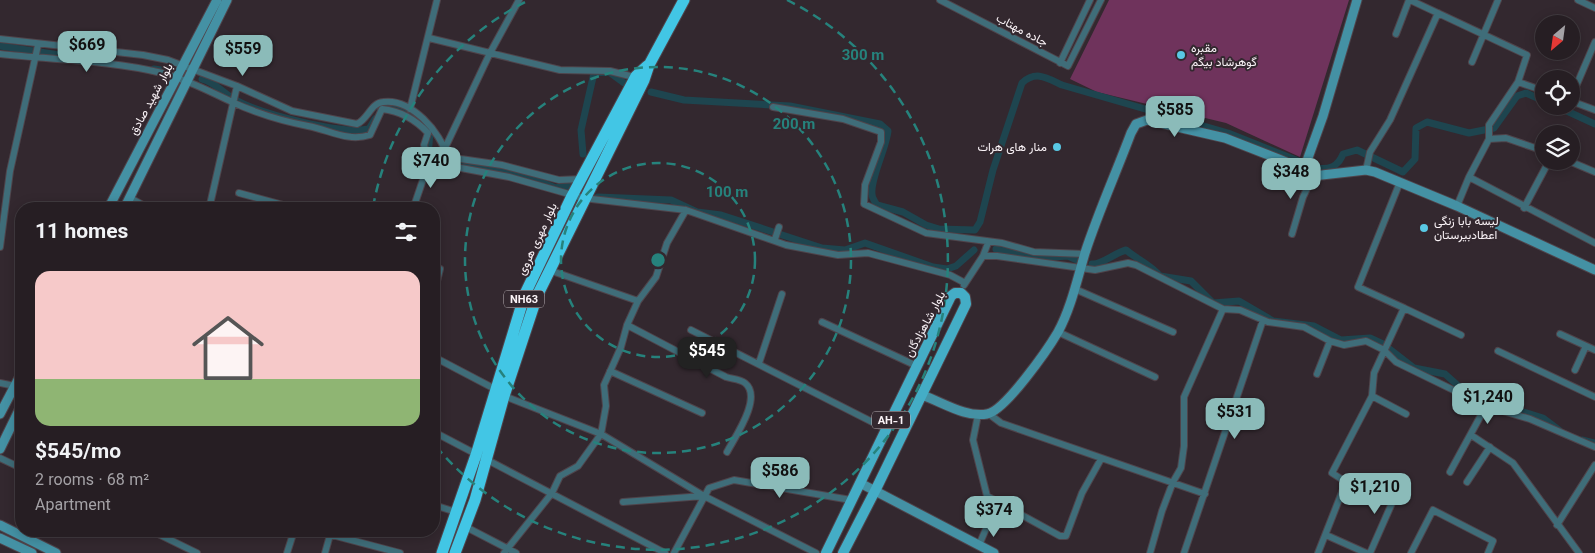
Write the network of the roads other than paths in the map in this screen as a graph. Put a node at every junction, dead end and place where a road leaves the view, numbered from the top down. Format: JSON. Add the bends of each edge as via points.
{"nodes":[{"id":1,"x":217,"y":0,"type":"edge"},
{"id":2,"x":227,"y":0,"type":"edge"},
{"id":3,"x":437,"y":0,"type":"edge"},
{"id":4,"x":519,"y":0,"type":"edge"},
{"id":5,"x":684,"y":0,"type":"edge"},
{"id":6,"x":940,"y":0,"type":"edge"},
{"id":7,"x":1090,"y":0,"type":"edge"},
{"id":8,"x":1101,"y":0,"type":"edge"},
{"id":9,"x":1357,"y":0,"type":"edge"},
{"id":10,"x":1410,"y":0,"type":"edge"},
{"id":11,"x":1498,"y":0,"type":"edge"},
{"id":12,"x":1578,"y":0,"type":"edge"},
{"id":13,"x":1595,"y":8,"type":"edge"},
{"id":14,"x":1438,"y":13,"type":"junction"},
{"id":15,"x":1396,"y":34,"type":"dead end"},
{"id":16,"x":1484,"y":36,"type":"junction"},
{"id":17,"x":429,"y":38,"type":"junction"},
{"id":18,"x":0,"y":39,"type":"edge"},
{"id":19,"x":1595,"y":42,"type":"edge"},
{"id":20,"x":38,"y":46,"type":"junction"},
{"id":21,"x":490,"y":53,"type":"junction"},
{"id":22,"x":0,"y":54,"type":"edge"},
{"id":23,"x":36,"y":57,"type":"junction"},
{"id":24,"x":1472,"y":62,"type":"dead end"},
{"id":25,"x":1060,"y":63,"type":"junction"},
{"id":26,"x":188,"y":66,"type":"junction"},
{"id":27,"x":176,"y":77,"type":"junction"},
{"id":28,"x":640,"y":78,"type":"junction"},
{"id":29,"x":1580,"y":78,"type":"edge"},
{"id":30,"x":186,"y":81,"type":"junction"},
{"id":31,"x":1518,"y":82,"type":"junction"},
{"id":32,"x":237,"y":86,"type":"junction"},
{"id":33,"x":1535,"y":89,"type":"edge"},
{"id":34,"x":234,"y":99,"type":"junction"},
{"id":35,"x":1580,"y":104,"type":"edge"},
{"id":36,"x":773,"y":107,"type":"dead end"},
{"id":37,"x":410,"y":108,"type":"junction"},
{"id":38,"x":1595,"y":110,"type":"edge"},
{"id":39,"x":1490,"y":139,"type":"junction"},
{"id":40,"x":445,"y":148,"type":"junction"},
{"id":41,"x":1535,"y":148,"type":"edge"},
{"id":42,"x":447,"y":157,"type":"junction"},
{"id":43,"x":429,"y":162,"type":"junction"},
{"id":44,"x":1368,"y":165,"type":"junction"},
{"id":45,"x":442,"y":166,"type":"junction"},
{"id":46,"x":1580,"y":166,"type":"edge"},
{"id":47,"x":1304,"y":170,"type":"junction"},
{"id":48,"x":1544,"y":170,"type":"edge"},
{"id":49,"x":1595,"y":172,"type":"edge"},
{"id":50,"x":1313,"y":176,"type":"junction"},
{"id":51,"x":1469,"y":177,"type":"junction"},
{"id":52,"x":582,"y":179,"type":"junction"},
{"id":53,"x":1400,"y":182,"type":"junction"},
{"id":54,"x":239,"y":193,"type":"dead end"},
{"id":55,"x":578,"y":197,"type":"junction"},
{"id":56,"x":130,"y":198,"type":"junction"},
{"id":57,"x":112,"y":202,"type":"edge"},
{"id":58,"x":128,"y":202,"type":"edge"},
{"id":59,"x":137,"y":202,"type":"edge"},
{"id":60,"x":211,"y":202,"type":"edge"},
{"id":61,"x":272,"y":202,"type":"edge"},
{"id":62,"x":416,"y":202,"type":"edge"},
{"id":63,"x":1457,"y":206,"type":"junction"},
{"id":64,"x":1524,"y":208,"type":"junction"},
{"id":65,"x":686,"y":210,"type":"junction"},
{"id":66,"x":779,"y":227,"type":"dead end"},
{"id":67,"x":1292,"y":234,"type":"dead end"},
{"id":68,"x":775,"y":240,"type":"junction"},
{"id":69,"x":988,"y":243,"type":"junction"},
{"id":70,"x":1595,"y":243,"type":"edge"},
{"id":71,"x":0,"y":247,"type":"edge"},
{"id":72,"x":1085,"y":254,"type":"junction"},
{"id":73,"x":983,"y":256,"type":"junction"},
{"id":74,"x":1082,"y":269,"type":"junction"},
{"id":75,"x":549,"y":270,"type":"junction"},
{"id":76,"x":1595,"y":270,"type":"edge"},
{"id":77,"x":963,"y":288,"type":"junction"},
{"id":78,"x":1076,"y":289,"type":"junction"},
{"id":79,"x":782,"y":294,"type":"dead end"},
{"id":80,"x":638,"y":301,"type":"junction"},
{"id":81,"x":1404,"y":308,"type":"junction"},
{"id":82,"x":1223,"y":309,"type":"junction"},
{"id":83,"x":1263,"y":320,"type":"junction"},
{"id":84,"x":822,"y":322,"type":"dead end"},
{"id":85,"x":627,"y":325,"type":"junction"},
{"id":86,"x":691,"y":330,"type":"dead end"},
{"id":87,"x":1058,"y":332,"type":"junction"},
{"id":88,"x":1173,"y":332,"type":"dead end"},
{"id":89,"x":1560,"y":334,"type":"dead end"},
{"id":90,"x":1460,"y":335,"type":"dead end"},
{"id":91,"x":1330,"y":340,"type":"junction"},
{"id":92,"x":1586,"y":346,"type":"junction"},
{"id":93,"x":1384,"y":350,"type":"junction"},
{"id":94,"x":1595,"y":350,"type":"edge"},
{"id":95,"x":1498,"y":351,"type":"dead end"},
{"id":96,"x":440,"y":360,"type":"edge"},
{"id":97,"x":759,"y":363,"type":"junction"},
{"id":98,"x":917,"y":366,"type":"junction"},
{"id":99,"x":1575,"y":370,"type":"dead end"},
{"id":100,"x":610,"y":371,"type":"junction"},
{"id":101,"x":1317,"y":374,"type":"dead end"},
{"id":102,"x":1155,"y":377,"type":"dead end"},
{"id":103,"x":0,"y":383,"type":"edge"},
{"id":104,"x":15,"y":386,"type":"joint"},
{"id":105,"x":500,"y":393,"type":"junction"},
{"id":106,"x":922,"y":395,"type":"junction"},
{"id":107,"x":1372,"y":396,"type":"junction"},
{"id":108,"x":1595,"y":397,"type":"edge"},
{"id":109,"x":1486,"y":406,"type":"junction"},
{"id":110,"x":702,"y":413,"type":"dead end"},
{"id":111,"x":0,"y":414,"type":"edge"},
{"id":112,"x":989,"y":414,"type":"junction"},
{"id":113,"x":1406,"y":414,"type":"dead end"},
{"id":114,"x":978,"y":415,"type":"junction"},
{"id":115,"x":15,"y":418,"type":"edge"},
{"id":116,"x":886,"y":430,"type":"junction"},
{"id":117,"x":601,"y":434,"type":"junction"},
{"id":118,"x":440,"y":435,"type":"edge"},
{"id":119,"x":1471,"y":435,"type":"junction"},
{"id":120,"x":1490,"y":447,"type":"junction"},
{"id":121,"x":1595,"y":447,"type":"edge"},
{"id":122,"x":0,"y":448,"type":"edge"},
{"id":123,"x":727,"y":452,"type":"dead end"},
{"id":124,"x":482,"y":457,"type":"junction"},
{"id":125,"x":0,"y":458,"type":"edge"},
{"id":126,"x":1101,"y":459,"type":"junction"},
{"id":127,"x":15,"y":465,"type":"edge"},
{"id":128,"x":1595,"y":465,"type":"edge"},
{"id":129,"x":1450,"y":472,"type":"dead end"},
{"id":130,"x":860,"y":482,"type":"junction"},
{"id":131,"x":1172,"y":482,"type":"junction"},
{"id":132,"x":1467,"y":482,"type":"dead end"},
{"id":133,"x":1400,"y":485,"type":"dead end"},
{"id":134,"x":876,"y":489,"type":"junction"},
{"id":135,"x":552,"y":493,"type":"junction"},
{"id":136,"x":1205,"y":494,"type":"junction"},
{"id":137,"x":704,"y":496,"type":"junction"},
{"id":138,"x":987,"y":496,"type":"junction"},
{"id":139,"x":851,"y":500,"type":"junction"},
{"id":140,"x":623,"y":502,"type":"dead end"},
{"id":141,"x":440,"y":508,"type":"edge"},
{"id":142,"x":456,"y":512,"type":"junction"},
{"id":143,"x":0,"y":525,"type":"edge"},
{"id":144,"x":1557,"y":525,"type":"junction"},
{"id":145,"x":466,"y":528,"type":"junction"},
{"id":146,"x":15,"y":532,"type":"edge"},
{"id":147,"x":1326,"y":535,"type":"junction"},
{"id":148,"x":24,"y":537,"type":"edge"},
{"id":149,"x":164,"y":537,"type":"edge"},
{"id":150,"x":292,"y":537,"type":"edge"},
{"id":151,"x":329,"y":537,"type":"edge"},
{"id":152,"x":338,"y":537,"type":"edge"},
{"id":153,"x":0,"y":538,"type":"edge"},
{"id":154,"x":979,"y":545,"type":"junction"},
{"id":155,"x":506,"y":551,"type":"edge"},
{"id":156,"x":32,"y":553,"type":"edge"},
{"id":157,"x":56,"y":553,"type":"edge"},
{"id":158,"x":196,"y":553,"type":"edge"},
{"id":159,"x":287,"y":553,"type":"edge"},
{"id":160,"x":325,"y":553,"type":"edge"},
{"id":161,"x":400,"y":553,"type":"edge"},
{"id":162,"x":442,"y":553,"type":"edge"},
{"id":163,"x":455,"y":553,"type":"edge"},
{"id":164,"x":516,"y":553,"type":"edge"},
{"id":165,"x":666,"y":553,"type":"edge"},
{"id":166,"x":674,"y":553,"type":"edge"},
{"id":167,"x":816,"y":553,"type":"edge"},
{"id":168,"x":826,"y":553,"type":"edge"},
{"id":169,"x":843,"y":553,"type":"edge"},
{"id":170,"x":994,"y":553,"type":"edge"},
{"id":171,"x":1150,"y":553,"type":"edge"},
{"id":172,"x":1184,"y":553,"type":"edge"},
{"id":173,"x":1318,"y":553,"type":"edge"},
{"id":174,"x":1366,"y":553,"type":"edge"},
{"id":175,"x":1370,"y":553,"type":"edge"},
{"id":176,"x":1411,"y":553,"type":"edge"},
{"id":177,"x":1488,"y":553,"type":"edge"},
{"id":178,"x":1579,"y":553,"type":"edge"}],
"edges":[{"from":1,"to":26,"type":"main road","name":"بلوار شهید صادق"},
{"from":2,"to":26,"type":"main road","name":"بلوار شهید صادق"},
{"from":3,"to":17,"type":"street"},
{"from":4,"to":21,"type":"street"},
{"from":5,"to":28,"type":"highway","name":"بلوار مهری هروی","number":"NH63"},
{"from":6,"to":25,"type":"street","name":"جاده مهتاب"},
{"from":7,"to":25,"type":"street"},
{"from":8,"to":25,"type":"street","name":"جاده مهتاب","via":[[1068,66]]},
{"from":9,"to":47,"type":"main road"},
{"from":10,"to":14,"type":"street"},
{"from":10,"to":15,"type":"street"},
{"from":11,"to":16,"type":"street"},
{"from":12,"to":13,"type":"street"},
{"from":14,"to":16,"type":"street"},
{"from":14,"to":44,"type":"street","via":[[1390,120],[1370,152]]},
{"from":16,"to":24,"type":"street"},
{"from":16,"to":31,"type":"street","via":[[1527,55]]},
{"from":17,"to":21,"type":"street"},
{"from":17,"to":37,"type":"street"},
{"from":18,"to":20,"type":"street"},
{"from":19,"to":29,"type":"street"},
{"from":20,"to":23,"type":"street"},
{"from":20,"to":26,"type":"street","via":[[143,55]]},
{"from":21,"to":28,"type":"street","via":[[560,70],[610,71]]},
{"from":21,"to":40,"type":"street"},
{"from":22,"to":23,"type":"street"},
{"from":23,"to":27,"type":"street","via":[[110,63]]},
{"from":23,"to":71,"type":"street","via":[[10,171]]},
{"from":26,"to":27,"type":"main road","name":"بلوار شهید صادق"},
{"from":26,"to":30,"type":"main road","name":"بلوار شهید صادق"},
{"from":26,"to":32,"type":"street"},
{"from":27,"to":30,"type":"street"},
{"from":27,"to":57,"type":"main road","name":"بلوار شهید صادق"},
{"from":28,"to":52,"type":"highway","name":"بلوار مهری هروی","number":"NH63"},
{"from":28,"to":55,"type":"highway","name":"بلوار مهری هروی","number":"NH63"},
{"from":30,"to":34,"type":"street"},
{"from":30,"to":56,"type":"main road","name":"بلوار شهید صادق"},
{"from":31,"to":33,"type":"street"},
{"from":31,"to":39,"type":"street","via":[[1489,125]]},
{"from":32,"to":34,"type":"street"},
{"from":32,"to":37,"type":"street","via":[[292,111],[357,124],[382,102]]},
{"from":34,"to":43,"type":"street","via":[[282,121],[357,139],[370,135],[382,110],[394,110],[418,122],[428,133],[424,145]]},
{"from":34,"to":60,"type":"street"},
{"from":35,"to":38,"type":"street"},
{"from":36,"to":69,"type":"street","via":[[843,118],[881,132],[881,142],[865,185],[864,204],[926,233]]},
{"from":37,"to":40,"type":"street","via":[[428,124]]},
{"from":39,"to":41,"type":"street","via":[[1506,138]]},
{"from":39,"to":51,"type":"street"},
{"from":40,"to":42,"type":"street"},
{"from":42,"to":45,"type":"street"},
{"from":42,"to":52,"type":"street","via":[[502,165],[559,180]]},
{"from":43,"to":45,"type":"street"},
{"from":43,"to":62,"type":"street"},
{"from":44,"to":50,"type":"main road"},
{"from":44,"to":53,"type":"main road"},
{"from":45,"to":55,"type":"street","via":[[510,178]]},
{"from":46,"to":49,"type":"street"},
{"from":47,"to":50,"type":"main road"},
{"from":47,"to":72,"type":"main road","via":[[1225,138],[1140,121],[1131,132]]},
{"from":48,"to":64,"type":"street"},
{"from":50,"to":67,"type":"street"},
{"from":51,"to":63,"type":"street"},
{"from":51,"to":64,"type":"street"},
{"from":52,"to":55,"type":"highway","name":"بلوار مهری هروی","number":"NH63"},
{"from":53,"to":63,"type":"main road"},
{"from":53,"to":81,"type":"street","via":[[1358,287]]},
{"from":54,"to":61,"type":"street"},
{"from":55,"to":65,"type":"street"},
{"from":55,"to":75,"type":"highway","name":"بلوار مهری هروی","number":"NH63"},
{"from":55,"to":105,"type":"highway","name":"بلوار مهری هروی","number":"NH63","via":[[526,294]]},
{"from":56,"to":58,"type":"main road","name":"بلوار شهید صادق"},
{"from":56,"to":59,"type":"street"},
{"from":63,"to":76,"type":"main road"},
{"from":64,"to":70,"type":"street"},
{"from":65,"to":68,"type":"street"},
{"from":65,"to":80,"type":"street","via":[[667,243],[656,277]]},
{"from":66,"to":68,"type":"street"},
{"from":68,"to":77,"type":"street","via":[[838,256],[868,253],[950,276]]},
{"from":69,"to":72,"type":"street","via":[[1002,243],[1034,252]]},
{"from":69,"to":73,"type":"street"},
{"from":72,"to":74,"type":"main road"},
{"from":73,"to":74,"type":"street"},
{"from":73,"to":77,"type":"street"},
{"from":74,"to":78,"type":"main road"},
{"from":74,"to":82,"type":"street","via":[[1095,270],[1128,263],[1136,265]]},
{"from":75,"to":80,"type":"street"},
{"from":75,"to":105,"type":"highway","name":"بلوار مهری هروی","number":"NH63"},
{"from":77,"to":98,"type":"main road","name":"بلوار شاهزادگان","number":"AH-1","via":[[952,296]]},
{"from":77,"to":106,"type":"main road","name":"بلوار شاهزادگان","number":"AH-1","via":[[966,304]]},
{"from":78,"to":87,"type":"main road"},
{"from":78,"to":88,"type":"street"},
{"from":79,"to":97,"type":"street"},
{"from":80,"to":85,"type":"street"},
{"from":81,"to":90,"type":"street"},
{"from":81,"to":93,"type":"street"},
{"from":82,"to":83,"type":"street","via":[[1240,310]]},
{"from":82,"to":131,"type":"street","via":[[1184,397],[1181,468]]},
{"from":83,"to":91,"type":"street","via":[[1304,327]]},
{"from":83,"to":136,"type":"street"},
{"from":84,"to":98,"type":"street"},
{"from":85,"to":100,"type":"street"},
{"from":85,"to":123,"type":"street","via":[[747,385],[751,401]]},
{"from":86,"to":97,"type":"street"},
{"from":87,"to":102,"type":"street"},
{"from":87,"to":112,"type":"main road","via":[[1019,388]]},
{"from":89,"to":92,"type":"street"},
{"from":91,"to":93,"type":"street","via":[[1344,345],[1366,341]]},
{"from":91,"to":101,"type":"street"},
{"from":92,"to":94,"type":"street"},
{"from":92,"to":99,"type":"street"},
{"from":93,"to":107,"type":"street","via":[[1374,373]]},
{"from":93,"to":109,"type":"street","via":[[1396,362]]},
{"from":95,"to":108,"type":"street"},
{"from":96,"to":105,"type":"street"},
{"from":97,"to":116,"type":"street"},
{"from":98,"to":116,"type":"main road","name":"بلوار شاهزادگان","number":"AH-1"},
{"from":100,"to":110,"type":"street"},
{"from":100,"to":117,"type":"street","via":[[604,385],[606,406]]},
{"from":103,"to":104,"type":"street"},
{"from":104,"to":111,"type":"main road"},
{"from":105,"to":117,"type":"street"},
{"from":105,"to":124,"type":"highway","name":"بلوار مهری هروی","number":"NH63"},
{"from":106,"to":114,"type":"main road"},
{"from":106,"to":134,"type":"main road","name":"بلوار شاهزادگان","number":"AH-1"},
{"from":107,"to":113,"type":"street"},
{"from":107,"to":147,"type":"street","via":[[1332,473],[1346,482]]},
{"from":109,"to":119,"type":"street"},
{"from":109,"to":121,"type":"street","via":[[1530,419]]},
{"from":112,"to":114,"type":"main road"},
{"from":112,"to":126,"type":"street","via":[[1001,423]]},
{"from":114,"to":138,"type":"street","via":[[973,440]]},
{"from":115,"to":122,"type":"main road"},
{"from":116,"to":130,"type":"main road","name":"بلوار شاهزادگان","number":"AH-1"},
{"from":117,"to":135,"type":"street","via":[[578,466],[560,476]]},
{"from":117,"to":137,"type":"street"},
{"from":118,"to":124,"type":"street"},
{"from":119,"to":120,"type":"street"},
{"from":119,"to":129,"type":"street"},
{"from":120,"to":132,"type":"street"},
{"from":120,"to":144,"type":"street","via":[[1514,464]]},
{"from":124,"to":135,"type":"street"},
{"from":124,"to":142,"type":"highway","name":"بلوار مهری هروی","number":"NH63"},
{"from":124,"to":145,"type":"highway","name":"بلوار مهری هروی","number":"NH63"},
{"from":125,"to":127,"type":"street"},
{"from":126,"to":131,"type":"street"},
{"from":126,"to":138,"type":"street","via":[[1082,493],[1066,536],[1060,536]]},
{"from":128,"to":144,"type":"street"},
{"from":130,"to":134,"type":"main road"},
{"from":130,"to":139,"type":"main road","name":"بلوار شاهزادگان","number":"AH-1"},
{"from":131,"to":136,"type":"street"},
{"from":131,"to":171,"type":"street"},
{"from":133,"to":175,"type":"street"},
{"from":134,"to":154,"type":"main road"},
{"from":134,"to":169,"type":"main road","name":"بلوار شاهزادگان","number":"AH-1"},
{"from":135,"to":155,"type":"street"},
{"from":135,"to":165,"type":"street"},
{"from":136,"to":172,"type":"street"},
{"from":137,"to":139,"type":"street","via":[[709,488],[734,480]]},
{"from":137,"to":140,"type":"street"},
{"from":137,"to":166,"type":"street"},
{"from":137,"to":167,"type":"street"},
{"from":138,"to":154,"type":"street","via":[[989,522]]},
{"from":139,"to":168,"type":"main road","name":"بلوار شاهزادگان","number":"AH-1"},
{"from":141,"to":142,"type":"street"},
{"from":142,"to":162,"type":"highway","name":"بلوار مهری هروی","number":"NH63"},
{"from":143,"to":146,"type":"main road"},
{"from":144,"to":178,"type":"street"},
{"from":145,"to":155,"type":"street"},
{"from":145,"to":163,"type":"highway","name":"بلوار مهری هروی","number":"NH63"},
{"from":147,"to":173,"type":"street"},
{"from":147,"to":174,"type":"street"},
{"from":148,"to":157,"type":"main road"},
{"from":149,"to":158,"type":"street"},
{"from":150,"to":159,"type":"street"},
{"from":151,"to":160,"type":"street"},
{"from":152,"to":161,"type":"street"},
{"from":153,"to":156,"type":"main road"},
{"from":154,"to":170,"type":"main road"},
{"from":155,"to":164,"type":"street"},
{"from":176,"to":177,"type":"street","via":[[1433,510],[1492,540]]}]}
